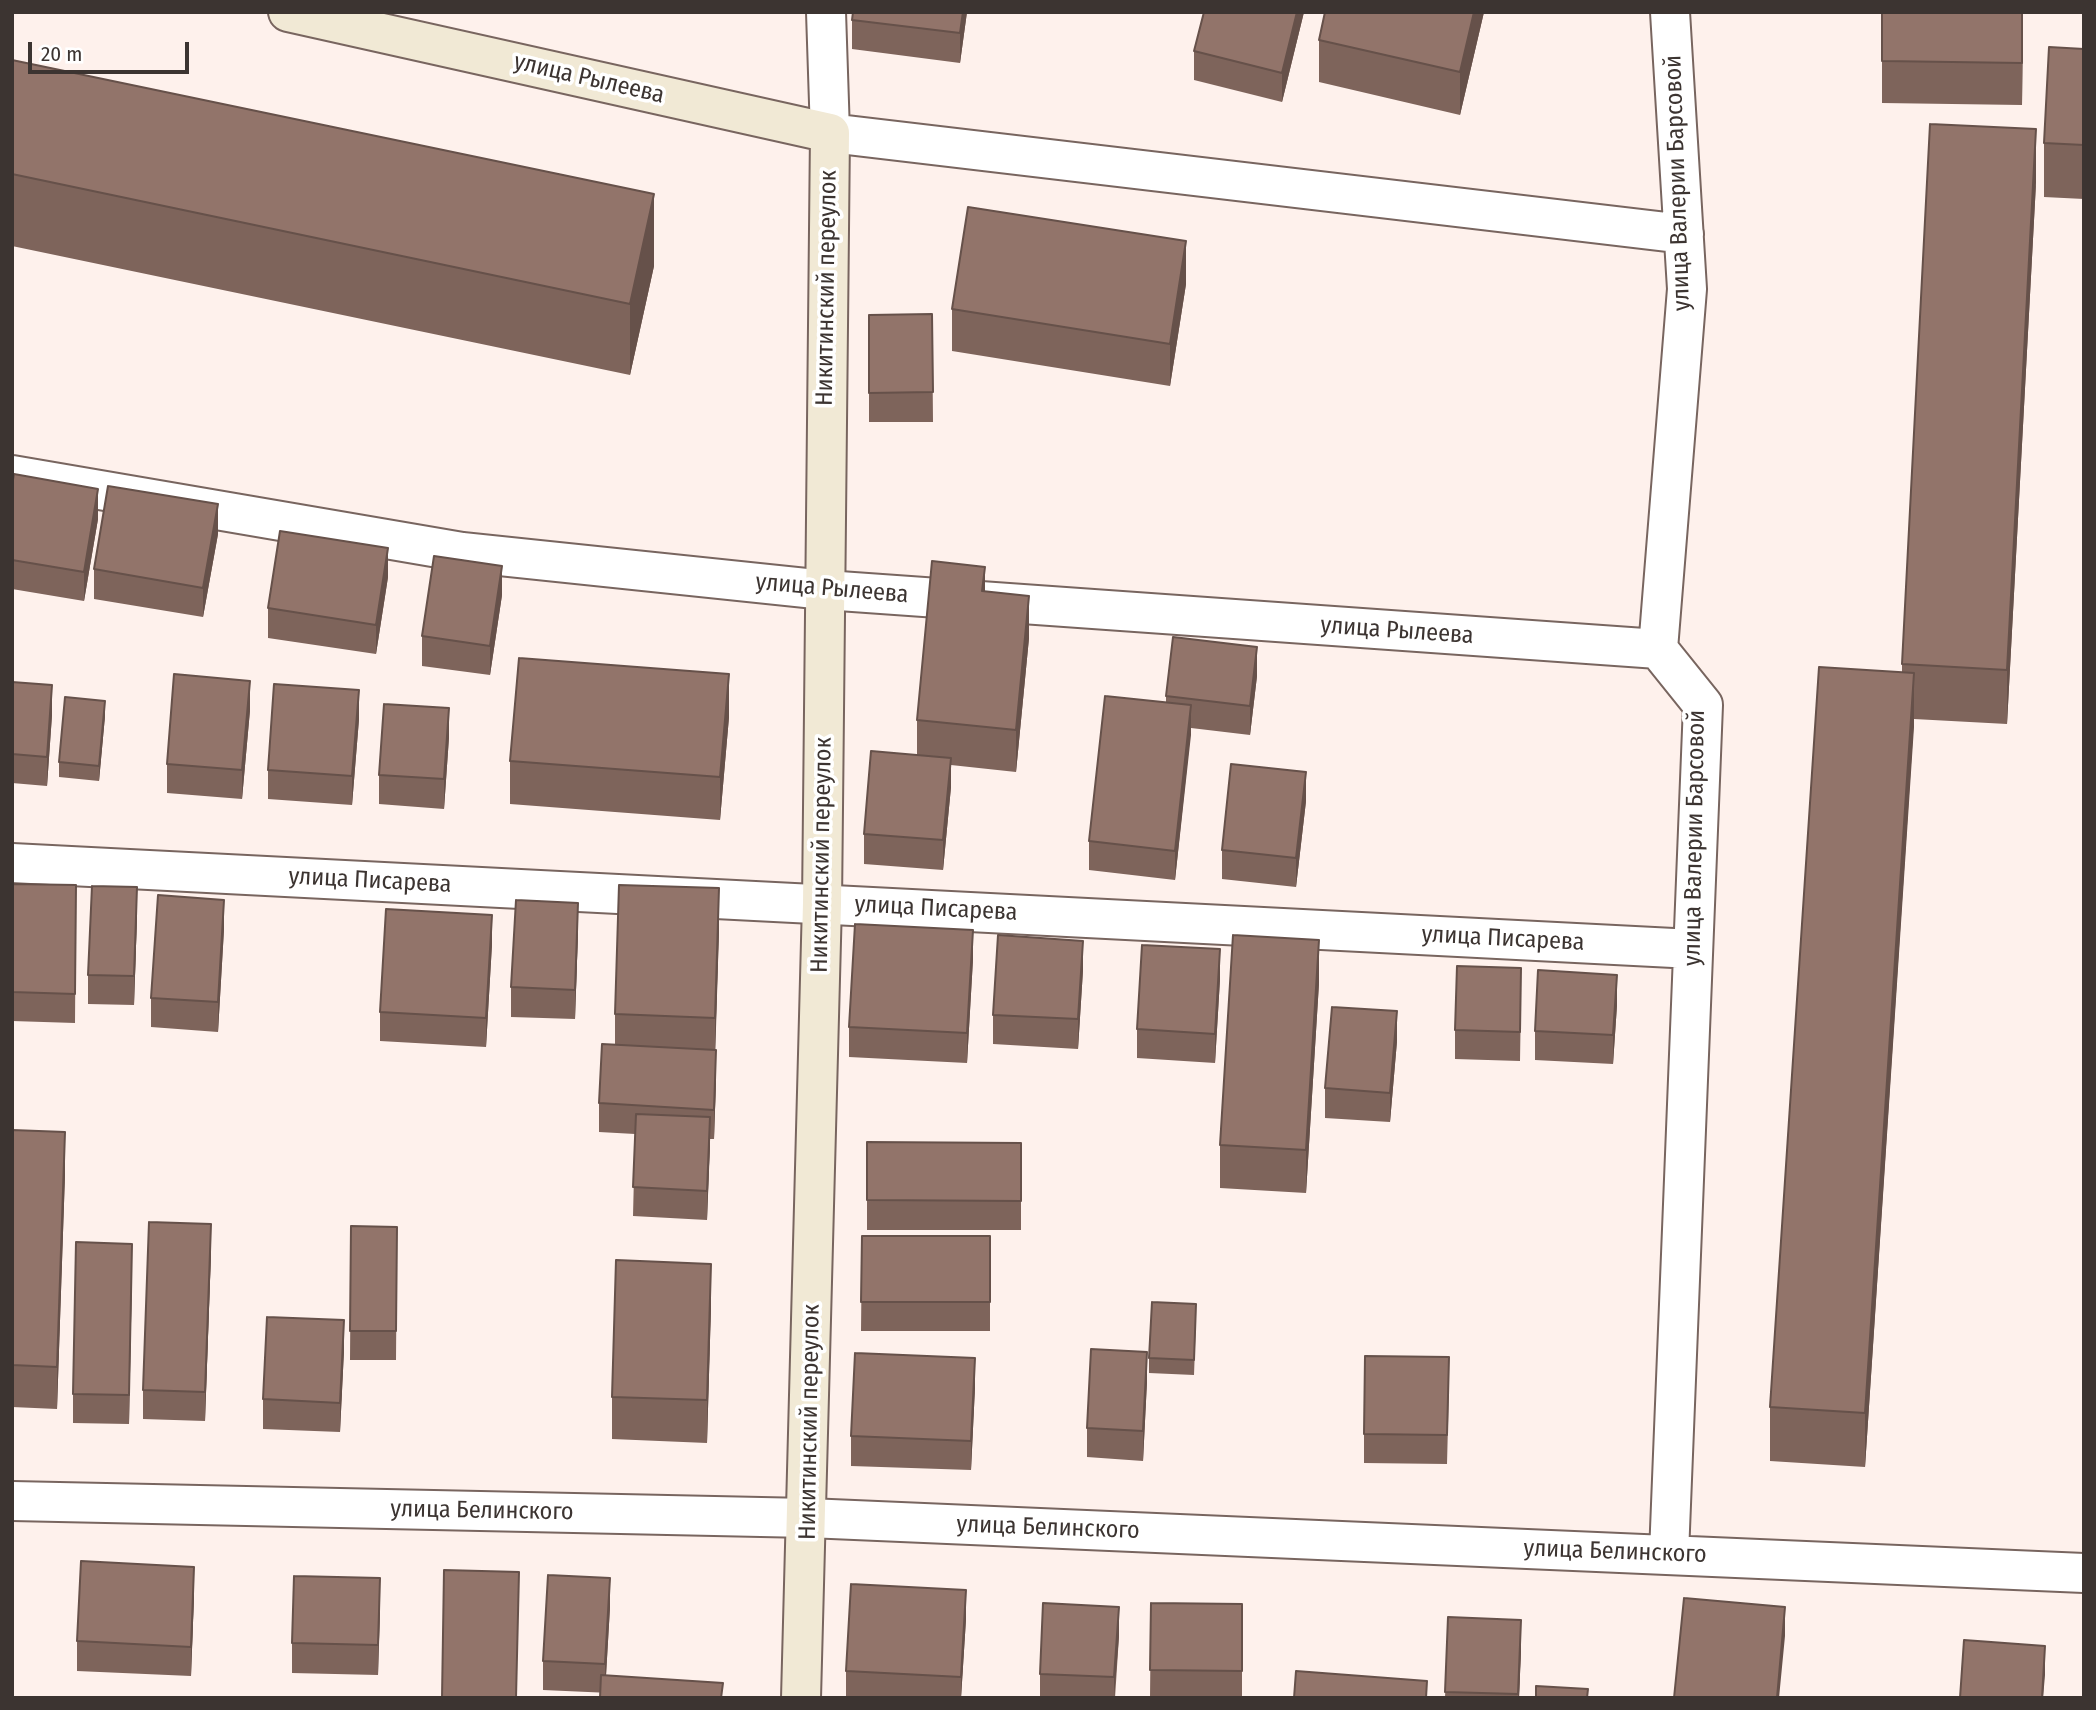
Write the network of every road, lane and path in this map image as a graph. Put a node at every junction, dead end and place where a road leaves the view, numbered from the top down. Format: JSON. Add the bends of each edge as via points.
{"nodes":[{"id":1,"x":288,"y":12,"type":"edge"},
{"id":2,"x":826,"y":12,"type":"edge"},
{"id":3,"x":1670,"y":12,"type":"edge"},
{"id":4,"x":830,"y":133,"type":"junction"},
{"id":5,"x":1684,"y":234,"type":"junction"},
{"id":6,"x":12,"y":475,"type":"edge"},
{"id":7,"x":825,"y":590,"type":"junction"},
{"id":8,"x":1658,"y":649,"type":"junction"},
{"id":9,"x":12,"y":863,"type":"edge"},
{"id":10,"x":822,"y":903,"type":"junction"},
{"id":11,"x":1693,"y":949,"type":"junction"},
{"id":12,"x":12,"y":1501,"type":"edge"},
{"id":13,"x":808,"y":1518,"type":"junction"},
{"id":14,"x":1669,"y":1554,"type":"junction"},
{"id":15,"x":2084,"y":1573,"type":"edge"},
{"id":16,"x":801,"y":1698,"type":"edge"}],
"edges":[{"from":1,"to":4,"type":"street","name":"улица Рылеева"},
{"from":2,"to":4,"type":"street","name":"Никитинский переулок"},
{"from":3,"to":5,"type":"street","name":"улица Валерии Барсовой"},
{"from":4,"to":5,"type":"street","name":"улица Рылеева"},
{"from":4,"to":7,"type":"street","name":"Никитинский переулок"},
{"from":5,"to":8,"type":"street","name":"улица Валерии Барсовой","via":[[1687,289]]},
{"from":6,"to":7,"type":"street","name":"улица Рылеева","via":[[462,552]]},
{"from":7,"to":8,"type":"street","name":"улица Рылеева"},
{"from":7,"to":10,"type":"street","name":"Никитинский переулок"},
{"from":8,"to":11,"type":"street","name":"улица Валерии Барсовой","via":[[1703,705]]},
{"from":9,"to":10,"type":"street","name":"улица Писарева"},
{"from":10,"to":11,"type":"street","name":"улица Писарева"},
{"from":10,"to":13,"type":"street","name":"Никитинский переулок"},
{"from":11,"to":14,"type":"street","name":"улица Валерии Барсовой"},
{"from":12,"to":13,"type":"street","name":"улица Белинского"},
{"from":13,"to":14,"type":"street","name":"улица Белинского"},
{"from":13,"to":16,"type":"street","name":"Никитинский переулок"},
{"from":14,"to":15,"type":"street","name":"улица Белинского"}]}
